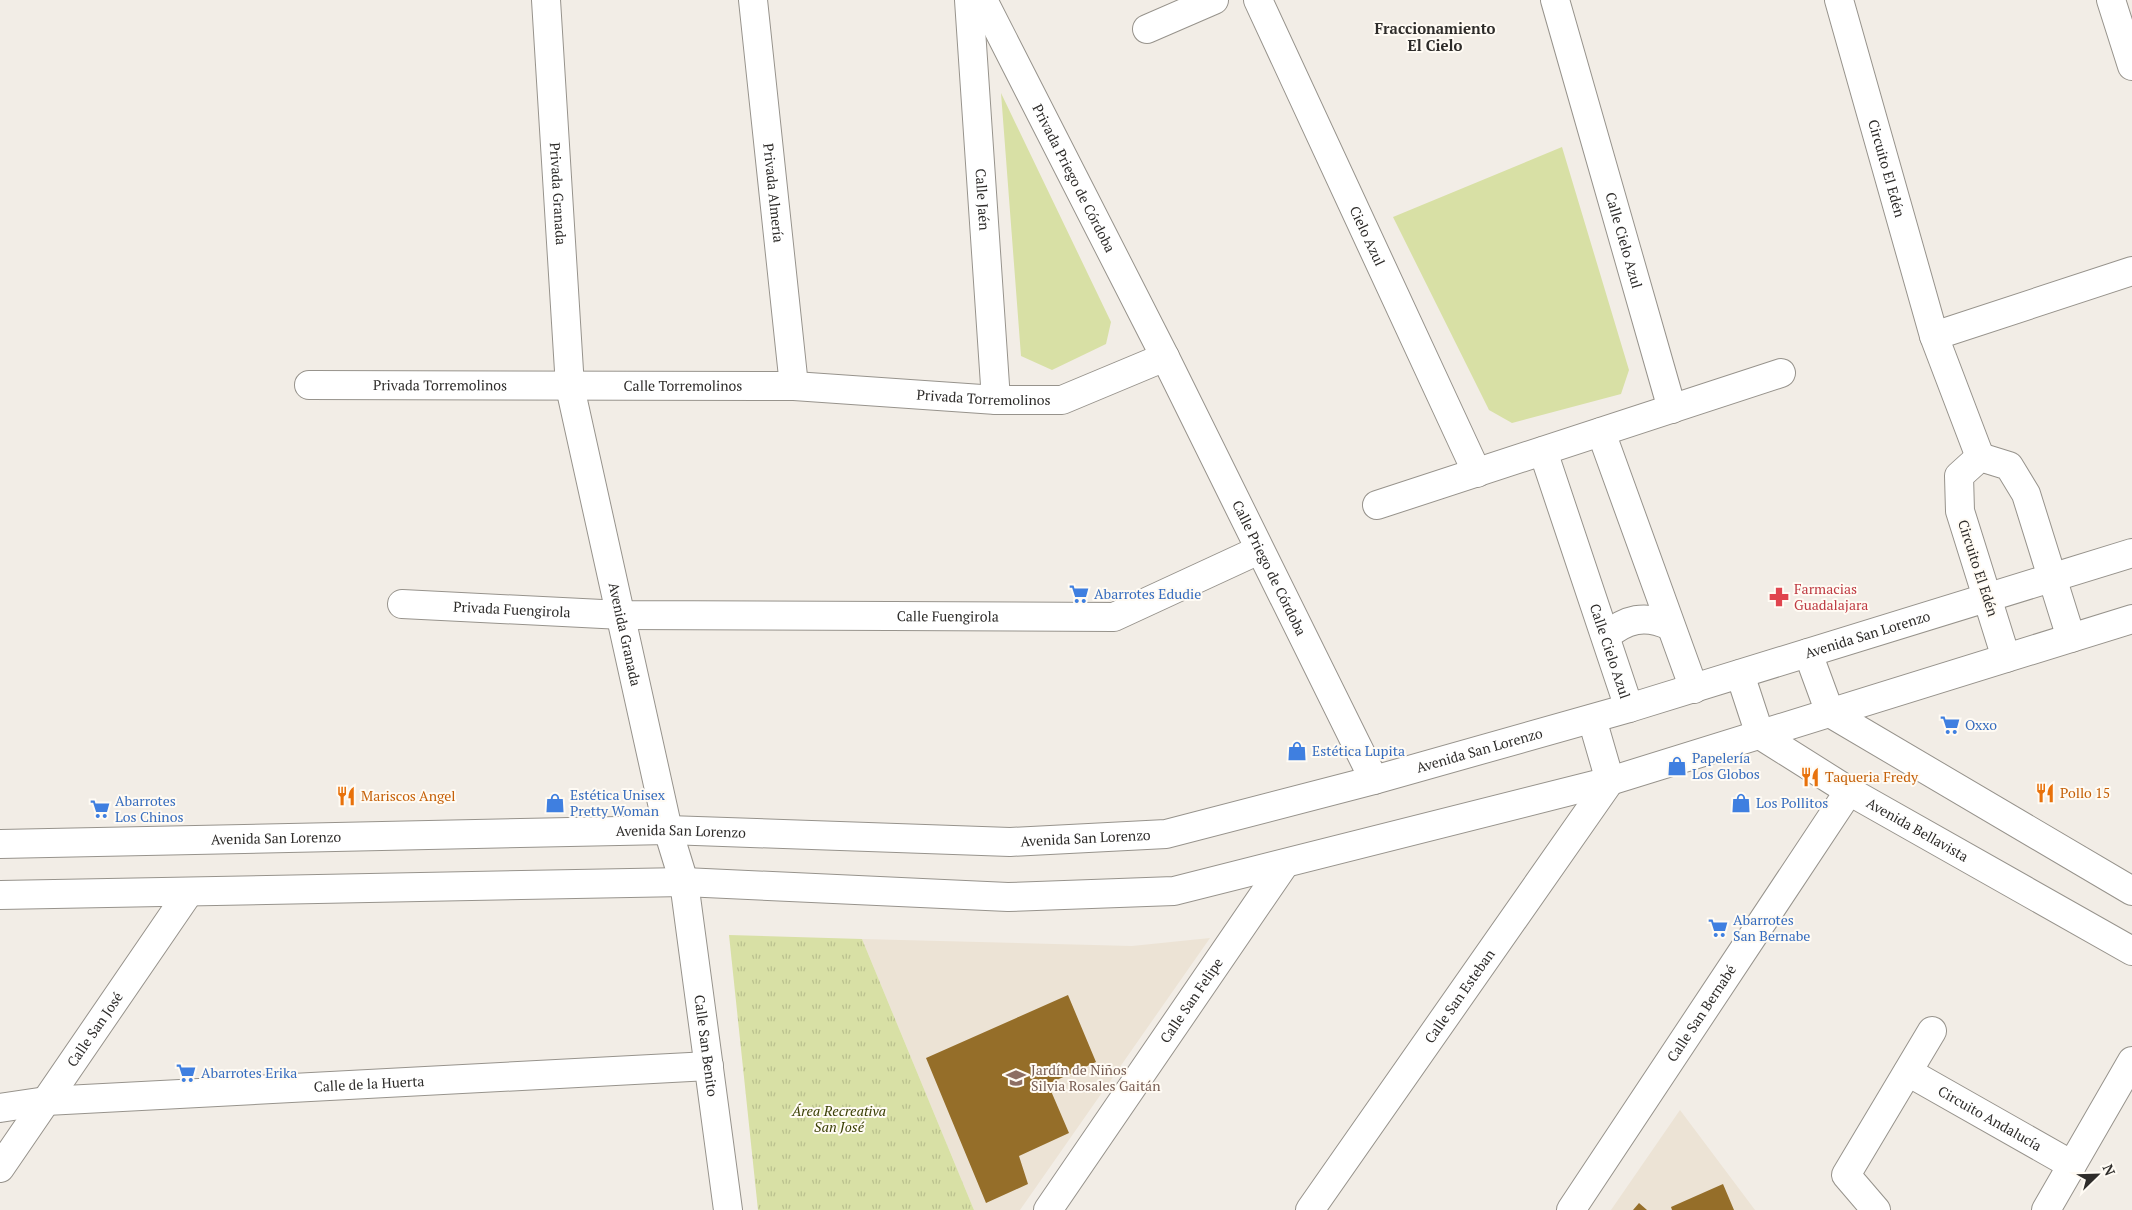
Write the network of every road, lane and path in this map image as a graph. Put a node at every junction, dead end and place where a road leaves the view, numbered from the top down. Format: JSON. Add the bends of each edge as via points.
{"nodes":[{"id":1,"x":546,"y":0,"type":"edge"},
{"id":2,"x":754,"y":0,"type":"edge"},
{"id":3,"x":969,"y":0,"type":"edge"},
{"id":4,"x":983,"y":0,"type":"edge"},
{"id":5,"x":1214,"y":0,"type":"edge"},
{"id":6,"x":1258,"y":0,"type":"edge"},
{"id":7,"x":1555,"y":0,"type":"edge"},
{"id":8,"x":1839,"y":0,"type":"edge"},
{"id":9,"x":2111,"y":0,"type":"edge"},
{"id":10,"x":1147,"y":29,"type":"dead end"},
{"id":11,"x":2132,"y":66,"type":"edge"},
{"id":12,"x":2132,"y":271,"type":"edge"},
{"id":13,"x":1934,"y":336,"type":"junction"},
{"id":14,"x":1165,"y":357,"type":"junction"},
{"id":15,"x":1781,"y":373,"type":"dead end"},
{"id":16,"x":309,"y":385,"type":"dead end"},
{"id":17,"x":570,"y":386,"type":"junction"},
{"id":18,"x":794,"y":386,"type":"junction"},
{"id":19,"x":996,"y":400,"type":"junction"},
{"id":20,"x":1672,"y":409,"type":"junction"},
{"id":21,"x":1600,"y":432,"type":"junction"},
{"id":22,"x":1544,"y":451,"type":"junction"},
{"id":23,"x":1980,"y":457,"type":"junction"},
{"id":24,"x":1477,"y":473,"type":"junction"},
{"id":25,"x":1377,"y":505,"type":"dead end"},
{"id":26,"x":1259,"y":550,"type":"junction"},
{"id":27,"x":2132,"y":553,"type":"edge"},
{"id":28,"x":2052,"y":578,"type":"junction"},
{"id":29,"x":1988,"y":598,"type":"junction"},
{"id":30,"x":402,"y":604,"type":"dead end"},
{"id":31,"x":622,"y":615,"type":"junction"},
{"id":32,"x":2132,"y":619,"type":"edge"},
{"id":33,"x":1670,"y":626,"type":"junction"},
{"id":34,"x":1606,"y":636,"type":"junction"},
{"id":35,"x":2071,"y":638,"type":"junction"},
{"id":36,"x":1808,"y":653,"type":"junction"},
{"id":37,"x":2006,"y":658,"type":"junction"},
{"id":38,"x":1740,"y":674,"type":"junction"},
{"id":39,"x":1694,"y":689,"type":"junction"},
{"id":40,"x":1630,"y":708,"type":"junction"},
{"id":41,"x":1830,"y":713,"type":"junction"},
{"id":42,"x":1592,"y":719,"type":"junction"},
{"id":43,"x":1760,"y":735,"type":"junction"},
{"id":44,"x":1374,"y":780,"type":"junction"},
{"id":45,"x":1610,"y":782,"type":"junction"},
{"id":46,"x":1848,"y":791,"type":"junction"},
{"id":47,"x":668,"y":830,"type":"junction"},
{"id":48,"x":0,"y":844,"type":"edge"},
{"id":49,"x":1284,"y":865,"type":"junction"},
{"id":50,"x":684,"y":882,"type":"junction"},
{"id":51,"x":2132,"y":891,"type":"edge"},
{"id":52,"x":189,"y":892,"type":"junction"},
{"id":53,"x":0,"y":895,"type":"edge"},
{"id":54,"x":2132,"y":951,"type":"edge"},
{"id":55,"x":1932,"y":1031,"type":"dead end"},
{"id":56,"x":2132,"y":1061,"type":"edge"},
{"id":57,"x":709,"y":1066,"type":"junction"},
{"id":58,"x":1908,"y":1072,"type":"junction"},
{"id":59,"x":46,"y":1101,"type":"junction"},
{"id":60,"x":0,"y":1108,"type":"edge"},
{"id":61,"x":2072,"y":1165,"type":"junction"},
{"id":62,"x":0,"y":1168,"type":"edge"},
{"id":63,"x":728,"y":1210,"type":"edge"},
{"id":64,"x":1048,"y":1210,"type":"edge"},
{"id":65,"x":1310,"y":1210,"type":"edge"},
{"id":66,"x":1571,"y":1210,"type":"edge"},
{"id":67,"x":1876,"y":1210,"type":"edge"},
{"id":68,"x":2046,"y":1210,"type":"edge"}],
"edges":[{"from":1,"to":17,"type":"street","name":"Privada Granada"},
{"from":2,"to":18,"type":"street","name":"Privada Almería"},
{"from":3,"to":19,"type":"street","name":"Calle Jaén"},
{"from":4,"to":14,"type":"street","name":"Privada Priego de Córdoba"},
{"from":5,"to":10,"type":"street"},
{"from":6,"to":24,"type":"street","name":"Cielo Azul"},
{"from":7,"to":20,"type":"street","name":"Calle Cielo Azul"},
{"from":8,"to":13,"type":"street","name":"Circuito El Edén"},
{"from":9,"to":11,"type":"street"},
{"from":12,"to":13,"type":"street"},
{"from":13,"to":23,"type":"street","name":"Circuito El Edén"},
{"from":14,"to":19,"type":"street","name":"Privada Torremolinos","via":[[1062,400]]},
{"from":14,"to":26,"type":"street","name":"Calle Priego de Córdoba"},
{"from":15,"to":20,"type":"street"},
{"from":16,"to":17,"type":"street","name":"Privada Torremolinos"},
{"from":17,"to":18,"type":"street","name":"Calle Torremolinos"},
{"from":17,"to":31,"type":"street","name":"Avenida Granada"},
{"from":18,"to":19,"type":"street","name":"Privada Torremolinos"},
{"from":20,"to":21,"type":"street"},
{"from":21,"to":22,"type":"street"},
{"from":21,"to":33,"type":"street"},
{"from":22,"to":24,"type":"street"},
{"from":22,"to":34,"type":"street","name":"Calle Cielo Azul"},
{"from":23,"to":28,"type":"street","via":[[2008,466],[2026,494]]},
{"from":23,"to":29,"type":"street","name":"Circuito El Edén","via":[[1959,476],[1960,511]]},
{"from":24,"to":25,"type":"street"},
{"from":26,"to":31,"type":"street","name":"Calle Fuengirola","via":[[1114,617]]},
{"from":26,"to":44,"type":"street","name":"Calle Priego de Córdoba"},
{"from":27,"to":28,"type":"street","name":"Avenida San Lorenzo"},
{"from":28,"to":29,"type":"street","name":"Avenida San Lorenzo"},
{"from":28,"to":35,"type":"street"},
{"from":29,"to":36,"type":"street","name":"Avenida San Lorenzo"},
{"from":29,"to":37,"type":"street","name":"Circuito El Edén"},
{"from":30,"to":31,"type":"street","name":"Privada Fuengirola"},
{"from":31,"to":47,"type":"street","name":"Avenida Granada"},
{"from":32,"to":35,"type":"street"},
{"from":33,"to":34,"type":"street","via":[[1648,618],[1637,619],[1626,622]]},
{"from":33,"to":39,"type":"street"},
{"from":34,"to":40,"type":"street","name":"Calle Cielo Azul"},
{"from":35,"to":37,"type":"street"},
{"from":36,"to":38,"type":"street","name":"Avenida San Lorenzo"},
{"from":36,"to":41,"type":"street"},
{"from":37,"to":41,"type":"street"},
{"from":38,"to":39,"type":"street","name":"Avenida San Lorenzo"},
{"from":38,"to":43,"type":"street"},
{"from":39,"to":40,"type":"street","name":"Avenida San Lorenzo"},
{"from":40,"to":42,"type":"street","name":"Avenida San Lorenzo"},
{"from":41,"to":43,"type":"street"},
{"from":41,"to":51,"type":"street"},
{"from":42,"to":44,"type":"street","name":"Avenida San Lorenzo"},
{"from":42,"to":45,"type":"street"},
{"from":43,"to":45,"type":"street"},
{"from":43,"to":46,"type":"street","name":"Avenida Bellavista"},
{"from":44,"to":47,"type":"street","name":"Avenida San Lorenzo","via":[[1166,834],[1010,842]]},
{"from":45,"to":49,"type":"street"},
{"from":45,"to":65,"type":"street","name":"Calle San Esteban"},
{"from":46,"to":54,"type":"street","name":"Avenida Bellavista"},
{"from":46,"to":66,"type":"street","name":"Calle San Bernabé"},
{"from":47,"to":48,"type":"street","name":"Avenida San Lorenzo"},
{"from":47,"to":50,"type":"street","name":"Avenida Granada"},
{"from":49,"to":50,"type":"street","via":[[1174,891],[1008,897]]},
{"from":49,"to":64,"type":"street","name":"Calle San Felipe"},
{"from":50,"to":52,"type":"street"},
{"from":50,"to":57,"type":"street","name":"Calle San Benito"},
{"from":52,"to":53,"type":"street"},
{"from":52,"to":59,"type":"street","name":"Calle San José"},
{"from":55,"to":58,"type":"street"},
{"from":56,"to":61,"type":"street"},
{"from":57,"to":59,"type":"street","name":"Calle de la Huerta"},
{"from":57,"to":63,"type":"street","name":"Calle San Benito"},
{"from":58,"to":61,"type":"street","name":"Circuito Andalucía"},
{"from":58,"to":67,"type":"street","via":[[1846,1174]]},
{"from":59,"to":60,"type":"street","name":"Calle de la Huerta"},
{"from":59,"to":62,"type":"street","name":"Calle San José"},
{"from":61,"to":68,"type":"street"}]}
